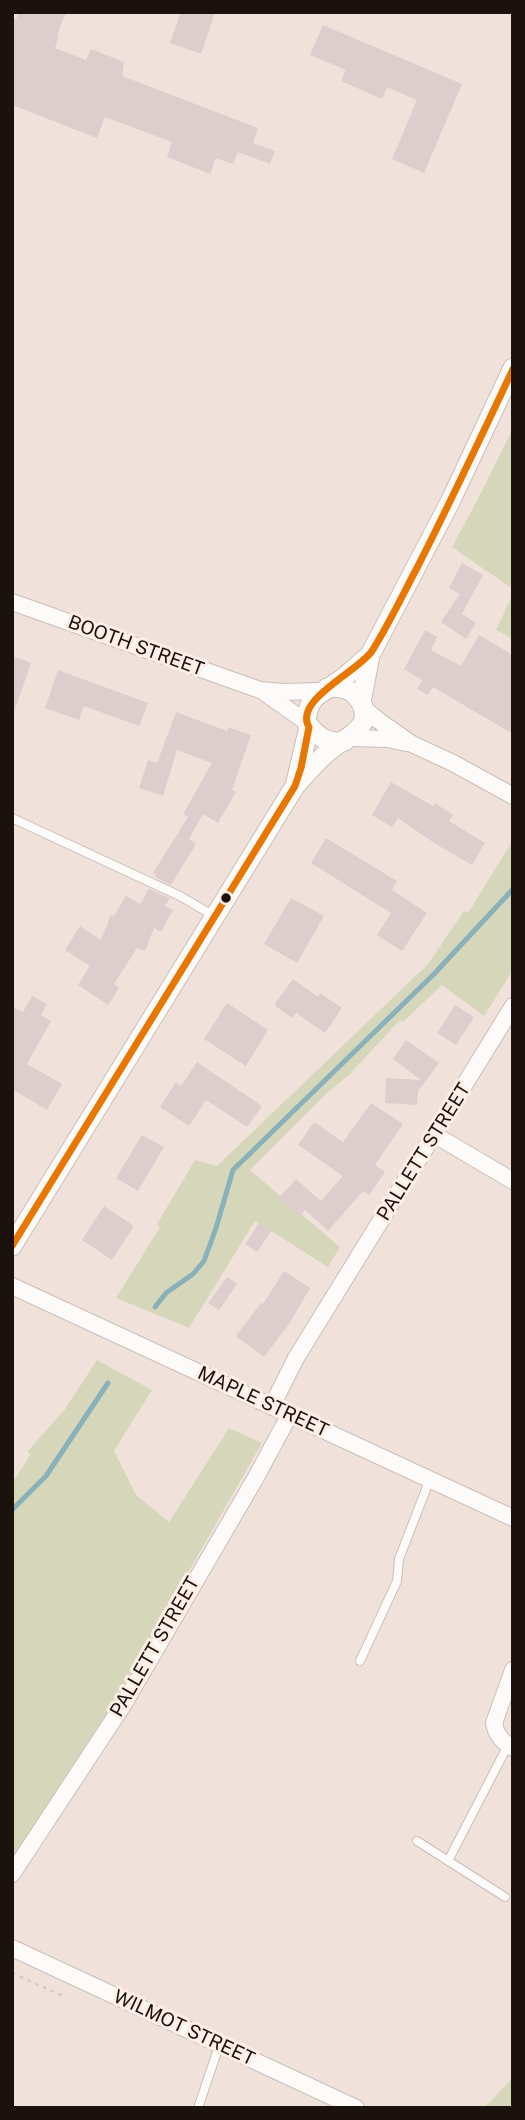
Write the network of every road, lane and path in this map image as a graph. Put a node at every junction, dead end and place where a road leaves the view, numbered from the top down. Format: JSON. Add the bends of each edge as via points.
{"nodes":[{"id":1,"x":513,"y":368,"type":"edge"},
{"id":2,"x":12,"y":602,"type":"edge"},
{"id":3,"x":370,"y":655,"type":"junction"},
{"id":4,"x":260,"y":690,"type":"junction"},
{"id":5,"x":324,"y":690,"type":"junction"},
{"id":6,"x":362,"y":705,"type":"junction"},
{"id":7,"x":308,"y":724,"type":"junction"},
{"id":8,"x":348,"y":739,"type":"junction"},
{"id":9,"x":412,"y":744,"type":"junction"},
{"id":10,"x":295,"y":786,"type":"junction"},
{"id":11,"x":513,"y":796,"type":"edge"},
{"id":12,"x":12,"y":818,"type":"edge"},
{"id":13,"x":215,"y":917,"type":"junction"},
{"id":14,"x":510,"y":1015,"type":"edge"},
{"id":15,"x":435,"y":1135,"type":"junction"},
{"id":16,"x":513,"y":1181,"type":"edge"},
{"id":17,"x":12,"y":1246,"type":"edge"},
{"id":18,"x":12,"y":1286,"type":"edge"},
{"id":19,"x":272,"y":1406,"type":"junction"},
{"id":20,"x":290,"y":1414,"type":"junction"},
{"id":21,"x":429,"y":1479,"type":"junction"},
{"id":22,"x":513,"y":1518,"type":"edge"},
{"id":23,"x":360,"y":1661,"type":"dead end"},
{"id":24,"x":513,"y":1671,"type":"edge"},
{"id":25,"x":510,"y":1747,"type":"edge"},
{"id":26,"x":417,"y":1841,"type":"dead end"},
{"id":27,"x":448,"y":1861,"type":"junction"},
{"id":28,"x":12,"y":1874,"type":"edge"},
{"id":29,"x":505,"y":1898,"type":"dead end"},
{"id":30,"x":12,"y":1948,"type":"edge"},
{"id":31,"x":12,"y":1973,"type":"edge"},
{"id":32,"x":63,"y":1996,"type":"dead end"},
{"id":33,"x":219,"y":2046,"type":"junction"},
{"id":34,"x":198,"y":2108,"type":"edge"},
{"id":35,"x":356,"y":2108,"type":"edge"}],
"edges":[{"from":1,"to":3,"type":"street"},
{"from":2,"to":4,"type":"street","name":"BOOTH STREET"},
{"from":3,"to":5,"type":"street"},
{"from":3,"to":6,"type":"street"},
{"from":4,"to":5,"type":"street","name":"BOOTH STREET"},
{"from":4,"to":7,"type":"street","name":"BOOTH STREET"},
{"from":5,"to":6,"type":"street","via":[[347,689]]},
{"from":5,"to":7,"type":"street","via":[[310,703]]},
{"from":6,"to":8,"type":"street","via":[[362,725]]},
{"from":6,"to":9,"type":"street"},
{"from":7,"to":8,"type":"street","via":[[329,742]]},
{"from":7,"to":10,"type":"street"},
{"from":8,"to":9,"type":"street"},
{"from":8,"to":10,"type":"street","via":[[332,748]]},
{"from":9,"to":11,"type":"street"},
{"from":10,"to":13,"type":"street"},
{"from":12,"to":13,"type":"lane","via":[[180,896]]},
{"from":13,"to":17,"type":"street"},
{"from":14,"to":15,"type":"street","name":"PALLETT STREET"},
{"from":15,"to":16,"type":"street"},
{"from":15,"to":19,"type":"street","name":"PALLETT STREET","via":[[296,1358]]},
{"from":18,"to":19,"type":"street","name":"MAPLE STREET"},
{"from":19,"to":20,"type":"street","name":"MAPLE STREET"},
{"from":20,"to":21,"type":"street","name":"MAPLE STREET"},
{"from":20,"to":28,"type":"street","name":"PALLETT STREET","via":[[125,1702]]},
{"from":21,"to":22,"type":"street","name":"MAPLE STREET"},
{"from":21,"to":23,"type":"lane","via":[[399,1559],[397,1581]]},
{"from":24,"to":25,"type":"street","via":[[494,1723],[495,1732]]},
{"from":25,"to":27,"type":"lane"},
{"from":26,"to":27,"type":"lane"},
{"from":27,"to":29,"type":"lane"},
{"from":30,"to":33,"type":"street","name":"WILMOT STREET"},
{"from":31,"to":32,"type":"path"},
{"from":33,"to":34,"type":"lane"},
{"from":33,"to":35,"type":"street","name":"WILMOT STREET"}]}
